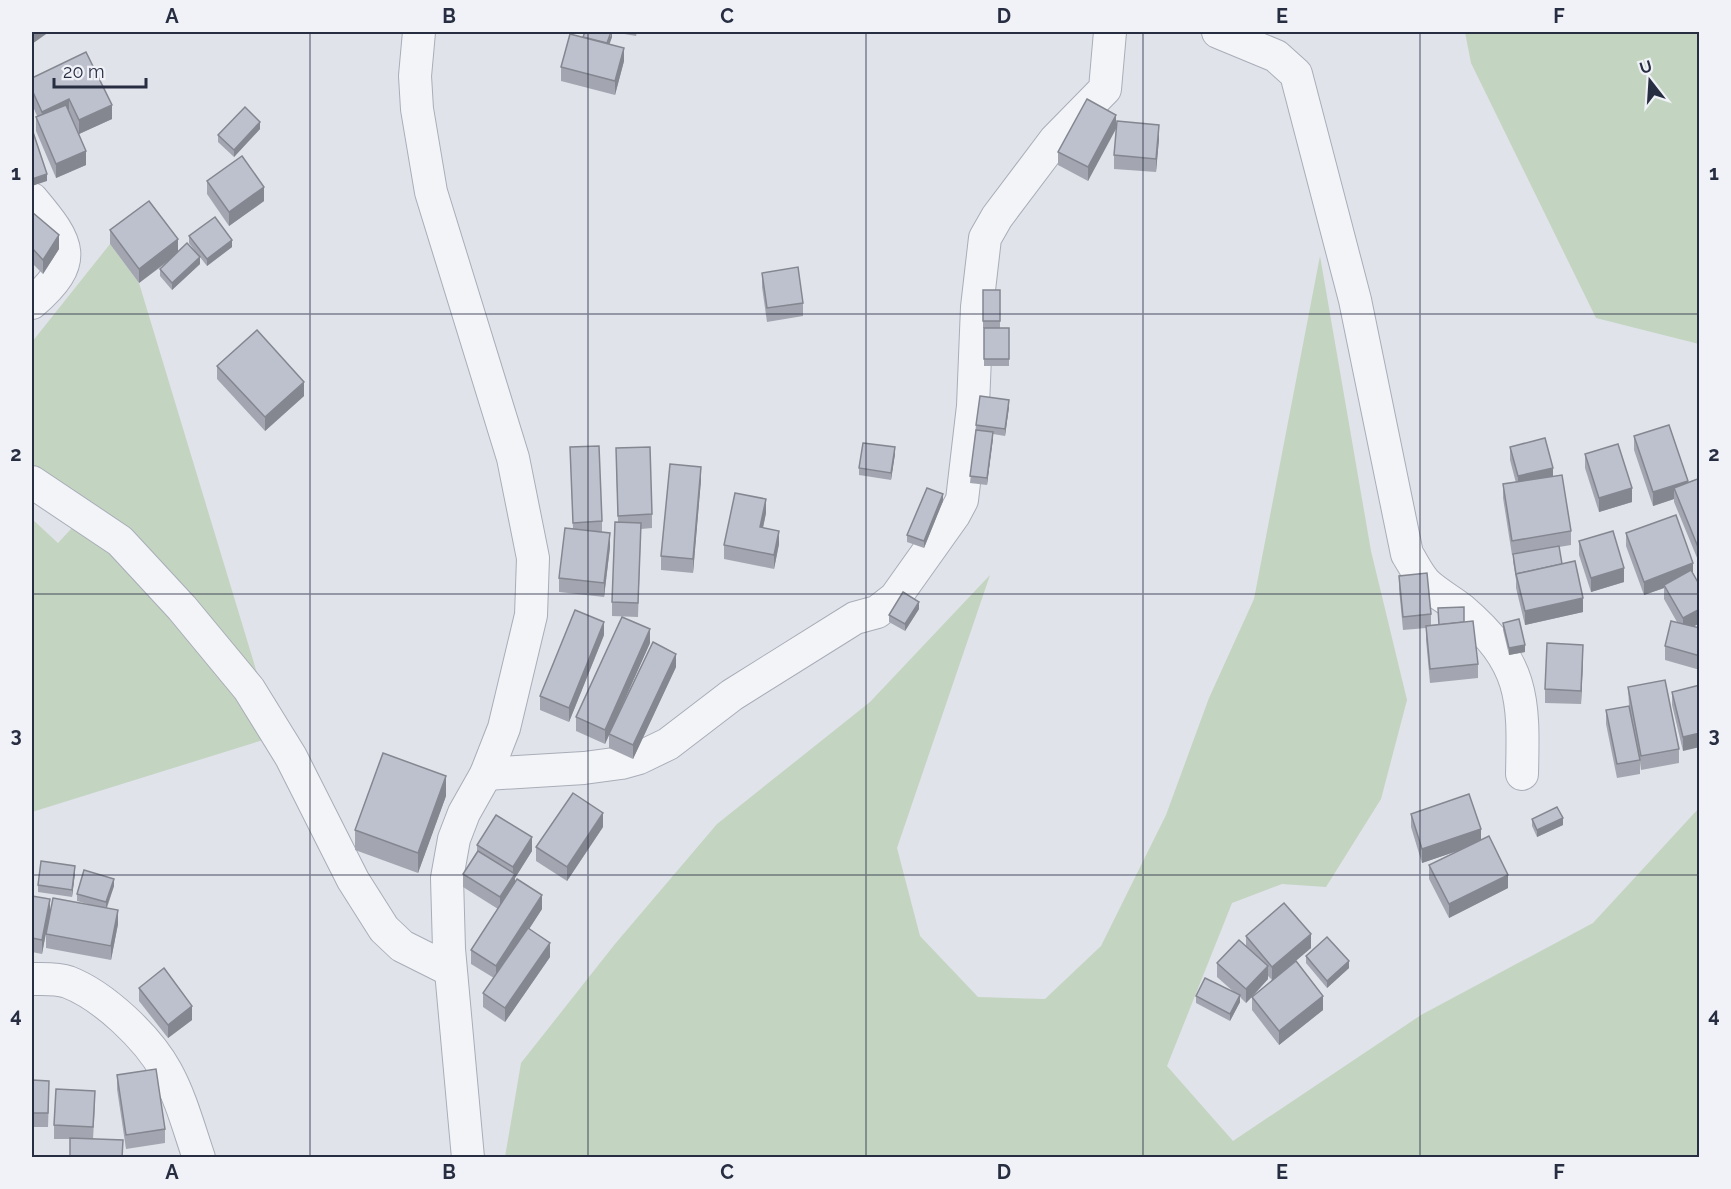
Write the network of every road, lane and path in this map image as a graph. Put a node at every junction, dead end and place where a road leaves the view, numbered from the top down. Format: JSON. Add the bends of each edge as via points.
{"nodes":[{"id":1,"x":419,"y":32,"type":"edge"},
{"id":2,"x":1110,"y":32,"type":"edge"},
{"id":3,"x":1218,"y":32,"type":"edge"},
{"id":4,"x":32,"y":199,"type":"edge"},
{"id":5,"x":32,"y":303,"type":"edge"},
{"id":6,"x":32,"y":482,"type":"edge"},
{"id":7,"x":486,"y":774,"type":"junction"},
{"id":8,"x":1522,"y":774,"type":"dead end"},
{"id":9,"x":450,"y":970,"type":"junction"},
{"id":10,"x":32,"y":979,"type":"edge"},
{"id":11,"x":199,"y":1158,"type":"edge"},
{"id":12,"x":468,"y":1158,"type":"edge"}],
"edges":[{"from":1,"to":7,"type":"street","via":[[417,109],[431,192],[513,458],[533,558],[531,615],[504,728]]},
{"from":2,"to":7,"type":"street","via":[[1105,89],[1055,140],[985,238],[978,295],[974,406],[962,500],[895,598],[877,612],[855,618],[732,694],[668,744],[639,758],[597,766]]},
{"from":3,"to":8,"type":"street","via":[[1276,56],[1296,74],[1355,300],[1407,554],[1426,583],[1492,638],[1511,665],[1524,714]]},
{"from":4,"to":5,"type":"street","via":[[64,247],[65,259],[58,276]]},
{"from":6,"to":9,"type":"street","via":[[120,542],[182,608],[249,689],[291,757],[353,880],[384,928],[402,946]]},
{"from":7,"to":9,"type":"street","via":[[454,839],[446,910]]},
{"from":9,"to":12,"type":"street"},
{"from":10,"to":11,"type":"street","via":[[67,982],[92,995],[149,1046],[174,1086]]}]}
